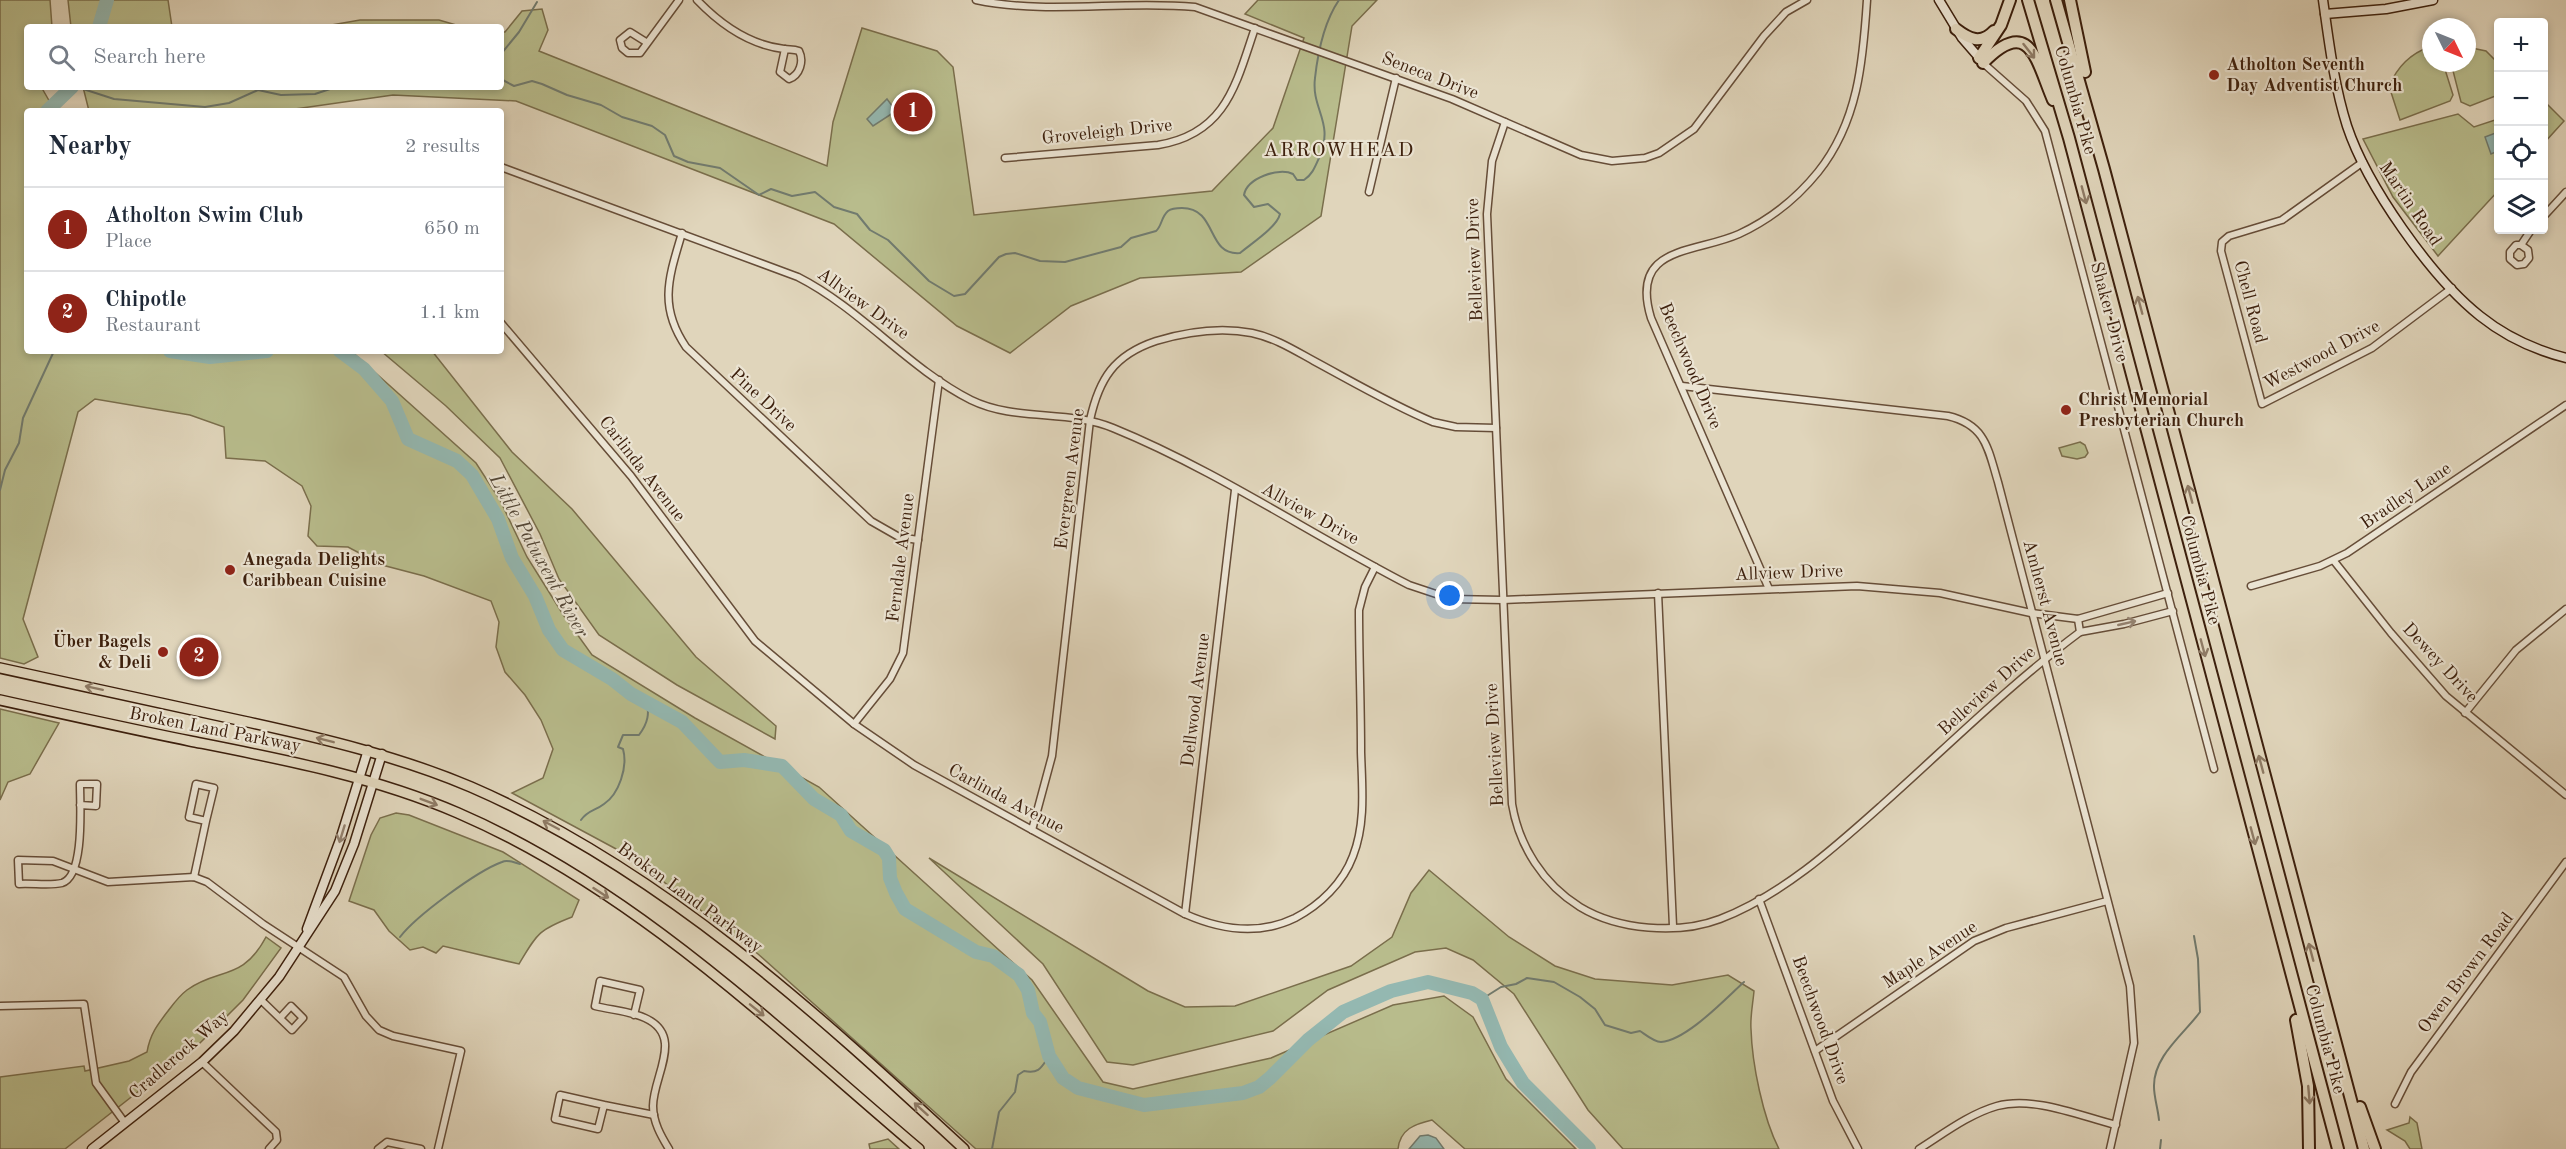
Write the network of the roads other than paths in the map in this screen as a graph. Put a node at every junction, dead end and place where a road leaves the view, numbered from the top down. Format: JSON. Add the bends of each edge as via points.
{"nodes":[{"id":1,"x":679,"y":0,"type":"edge"},
{"id":2,"x":697,"y":0,"type":"edge"},
{"id":3,"x":976,"y":0,"type":"edge"},
{"id":4,"x":1807,"y":0,"type":"edge"},
{"id":5,"x":1867,"y":0,"type":"edge"},
{"id":6,"x":1940,"y":0,"type":"edge"},
{"id":7,"x":2010,"y":0,"type":"edge"},
{"id":8,"x":2028,"y":0,"type":"edge"},
{"id":9,"x":2056,"y":0,"type":"edge"},
{"id":10,"x":2070,"y":0,"type":"edge"},
{"id":11,"x":2323,"y":0,"type":"edge"},
{"id":12,"x":2433,"y":0,"type":"edge"},
{"id":13,"x":1095,"y":2,"type":"edge"},
{"id":14,"x":2325,"y":14,"type":"junction"},
{"id":15,"x":2001,"y":25,"type":"junction"},
{"id":16,"x":1255,"y":28,"type":"junction"},
{"id":17,"x":1956,"y":29,"type":"junction"},
{"id":18,"x":646,"y":42,"type":"dead end"},
{"id":19,"x":785,"y":50,"type":"junction"},
{"id":20,"x":1981,"y":61,"type":"junction"},
{"id":21,"x":1396,"y":78,"type":"junction"},
{"id":22,"x":1505,"y":122,"type":"junction"},
{"id":23,"x":2069,"y":138,"type":"junction"},
{"id":24,"x":1005,"y":158,"type":"dead end"},
{"id":25,"x":2363,"y":162,"type":"junction"},
{"id":26,"x":504,"y":168,"type":"edge"},
{"id":27,"x":2104,"y":169,"type":"junction"},
{"id":28,"x":1369,"y":192,"type":"dead end"},
{"id":29,"x":2566,"y":192,"type":"edge"},
{"id":30,"x":2548,"y":212,"type":"edge"},
{"id":31,"x":682,"y":233,"type":"junction"},
{"id":32,"x":2528,"y":234,"type":"edge"},
{"id":33,"x":2521,"y":245,"type":"dead end"},
{"id":34,"x":2452,"y":288,"type":"junction"},
{"id":35,"x":504,"y":327,"type":"edge"},
{"id":36,"x":2566,"y":358,"type":"edge"},
{"id":37,"x":939,"y":380,"type":"junction"},
{"id":38,"x":1682,"y":386,"type":"junction"},
{"id":39,"x":2262,"y":404,"type":"joint"},
{"id":40,"x":2566,"y":405,"type":"edge"},
{"id":41,"x":1090,"y":420,"type":"junction"},
{"id":42,"x":1496,"y":428,"type":"junction"},
{"id":43,"x":1235,"y":490,"type":"junction"},
{"id":44,"x":918,"y":540,"type":"junction"},
{"id":45,"x":2334,"y":561,"type":"junction"},
{"id":46,"x":1375,"y":567,"type":"junction"},
{"id":47,"x":2251,"y":586,"type":"dead end"},
{"id":48,"x":1769,"y":589,"type":"junction"},
{"id":49,"x":1658,"y":593,"type":"junction"},
{"id":50,"x":2168,"y":593,"type":"junction"},
{"id":51,"x":1503,"y":600,"type":"junction"},
{"id":52,"x":2566,"y":609,"type":"edge"},
{"id":53,"x":2173,"y":611,"type":"junction"},
{"id":54,"x":2031,"y":613,"type":"junction"},
{"id":55,"x":2078,"y":619,"type":"junction"},
{"id":56,"x":2080,"y":632,"type":"junction"},
{"id":57,"x":2044,"y":660,"type":"junction"},
{"id":58,"x":0,"y":668,"type":"edge"},
{"id":59,"x":0,"y":699,"type":"edge"},
{"id":60,"x":2465,"y":713,"type":"junction"},
{"id":61,"x":854,"y":724,"type":"junction"},
{"id":62,"x":368,"y":750,"type":"junction"},
{"id":63,"x":382,"y":754,"type":"junction"},
{"id":64,"x":2214,"y":770,"type":"dead end"},
{"id":65,"x":359,"y":778,"type":"junction"},
{"id":66,"x":374,"y":782,"type":"junction"},
{"id":67,"x":2566,"y":795,"type":"edge"},
{"id":68,"x":80,"y":805,"type":"junction"},
{"id":69,"x":206,"y":821,"type":"junction"},
{"id":70,"x":1032,"y":830,"type":"junction"},
{"id":71,"x":2566,"y":862,"type":"edge"},
{"id":72,"x":74,"y":867,"type":"junction"},
{"id":73,"x":194,"y":878,"type":"junction"},
{"id":74,"x":2268,"y":893,"type":"junction"},
{"id":75,"x":1759,"y":899,"type":"junction"},
{"id":76,"x":2107,"y":901,"type":"junction"},
{"id":77,"x":1185,"y":914,"type":"junction"},
{"id":78,"x":1673,"y":926,"type":"junction"},
{"id":79,"x":298,"y":947,"type":"junction"},
{"id":80,"x":261,"y":1000,"type":"junction"},
{"id":81,"x":0,"y":1006,"type":"edge"},
{"id":82,"x":634,"y":1015,"type":"junction"},
{"id":83,"x":280,"y":1018,"type":"dead end"},
{"id":84,"x":2331,"y":1029,"type":"junction"},
{"id":85,"x":1815,"y":1051,"type":"junction"},
{"id":86,"x":202,"y":1062,"type":"junction"},
{"id":87,"x":2395,"y":1104,"type":"dead end"},
{"id":88,"x":604,"y":1105,"type":"junction"},
{"id":89,"x":654,"y":1115,"type":"junction"},
{"id":90,"x":125,"y":1122,"type":"junction"},
{"id":91,"x":2116,"y":1125,"type":"junction"},
{"id":92,"x":92,"y":1149,"type":"edge"},
{"id":93,"x":269,"y":1149,"type":"edge"},
{"id":94,"x":378,"y":1149,"type":"edge"},
{"id":95,"x":421,"y":1149,"type":"edge"},
{"id":96,"x":438,"y":1149,"type":"edge"},
{"id":97,"x":669,"y":1149,"type":"edge"},
{"id":98,"x":919,"y":1149,"type":"edge"},
{"id":99,"x":964,"y":1149,"type":"edge"},
{"id":100,"x":1858,"y":1149,"type":"edge"},
{"id":101,"x":1919,"y":1149,"type":"edge"},
{"id":102,"x":2110,"y":1149,"type":"edge"},
{"id":103,"x":2309,"y":1149,"type":"edge"},
{"id":104,"x":2338,"y":1149,"type":"edge"},
{"id":105,"x":2364,"y":1149,"type":"edge"},
{"id":106,"x":2375,"y":1149,"type":"edge"}],
"edges":[{"from":1,"to":18,"type":"street"},
{"from":2,"to":19,"type":"street","via":[[737,32]]},
{"from":3,"to":13,"type":"street","name":"Seneca Drive","via":[[1027,6]]},
{"from":4,"to":22,"type":"street","name":"Seneca Drive","via":[[1786,12],[1764,36],[1694,129],[1659,153],[1628,161],[1598,160]]},
{"from":5,"to":38,"type":"street","name":"Beechwood Drive","via":[[1857,92],[1846,126],[1818,172],[1764,220],[1736,235],[1668,255],[1651,272],[1646,286],[1648,310]]},
{"from":6,"to":17,"type":"street","name":"Shaker Drive"},
{"from":7,"to":15,"type":"highway"},
{"from":8,"to":23,"type":"highway","name":"Columbia Pike"},
{"from":9,"to":27,"type":"highway","name":"Columbia Pike"},
{"from":10,"to":27,"type":"highway"},
{"from":11,"to":14,"type":"street","name":"Martin Road"},
{"from":12,"to":14,"type":"street","via":[[2395,8]]},
{"from":13,"to":16,"type":"street","name":"Seneca Drive","via":[[1171,2]]},
{"from":14,"to":25,"type":"street","name":"Martin Road","via":[[2338,91]]},
{"from":15,"to":17,"type":"highway","via":[[1977,40]]},
{"from":15,"to":20,"type":"highway"},
{"from":16,"to":21,"type":"street","name":"Seneca Drive"},
{"from":16,"to":24,"type":"street","name":"Groveleigh Drive","via":[[1227,102],[1214,119],[1196,132],[1158,145]]},
{"from":17,"to":20,"type":"street","name":"Shaker Drive"},
{"from":19,"to":19,"type":"street","via":[[799,51],[801,58],[798,72],[789,79],[780,72]]},
{"from":20,"to":23,"type":"highway","one_way":true,"via":[[2007,42],[2025,44],[2034,56]]},
{"from":20,"to":50,"type":"street","name":"Shaker Drive","via":[[2026,102],[2044,131]]},
{"from":21,"to":22,"type":"street","name":"Seneca Drive"},
{"from":21,"to":28,"type":"street"},
{"from":22,"to":42,"type":"street","name":"Belleview Drive","via":[[1492,161],[1488,196]]},
{"from":23,"to":74,"type":"highway","name":"Columbia Pike","one_way":true},
{"from":25,"to":34,"type":"street","name":"Martin Road","via":[[2400,225]]},
{"from":25,"to":39,"type":"street","name":"Chell Road","via":[[2282,220],[2229,236],[2222,242],[2221,251]]},
{"from":26,"to":31,"type":"street","name":"Allview Drive"},
{"from":84,"to":27,"type":"highway","name":"Columbia Pike","one_way":true},
{"from":29,"to":30,"type":"street"},
{"from":31,"to":37,"type":"street","name":"Allview Drive","via":[[811,283]]},
{"from":31,"to":44,"type":"street","name":"Pine Drive","via":[[667,292],[672,322],[686,347],[871,520],[899,537]]},
{"from":32,"to":33,"type":"street"},
{"from":34,"to":36,"type":"street","name":"Martin Road","via":[[2497,328],[2527,345]]},
{"from":34,"to":39,"type":"street","name":"Westwood Drive","via":[[2372,348]]},
{"from":35,"to":61,"type":"street","name":"Carlinda Avenue","via":[[631,476],[755,641]]},
{"from":37,"to":41,"type":"street","name":"Allview Drive","via":[[995,409]]},
{"from":37,"to":44,"type":"street","name":"Ferndale Avenue"},
{"from":38,"to":48,"type":"street","name":"Beechwood Drive"},
{"from":38,"to":54,"type":"street","name":"Amherst Avenue","via":[[1948,416],[1975,427],[1989,454]]},
{"from":40,"to":45,"type":"street","name":"Bradley Lane"},
{"from":41,"to":42,"type":"street","name":"Evergreen Avenue","via":[[1098,389],[1125,356],[1165,339],[1222,330],[1252,333],[1283,344],[1433,422]]},
{"from":41,"to":43,"type":"street","name":"Allview Drive","via":[[1124,433]]},
{"from":41,"to":70,"type":"street","name":"Evergreen Avenue","via":[[1052,756]]},
{"from":42,"to":51,"type":"street","name":"Belleview Drive"},
{"from":43,"to":46,"type":"street","name":"Allview Drive"},
{"from":43,"to":77,"type":"street","name":"Dellwood Avenue"},
{"from":44,"to":61,"type":"street","name":"Ferndale Avenue","via":[[903,653],[890,680]]},
{"from":45,"to":47,"type":"street","name":"Bradley Lane"},
{"from":45,"to":60,"type":"street","name":"Dewey Drive","via":[[2421,667]]},
{"from":46,"to":51,"type":"street","name":"Allview Drive","via":[[1409,585],[1445,597]]},
{"from":46,"to":77,"type":"street","name":"Carlinda Avenue","via":[[1359,610],[1362,819],[1358,843],[1346,871],[1316,904],[1277,925],[1234,930]]},
{"from":48,"to":49,"type":"street","name":"Allview Drive"},
{"from":48,"to":54,"type":"street","name":"Allview Drive","via":[[1913,589]]},
{"from":49,"to":51,"type":"street","name":"Allview Drive"},
{"from":49,"to":78,"type":"street"},
{"from":50,"to":53,"type":"street","name":"Shaker Drive"},
{"from":50,"to":55,"type":"street","name":"Allview Drive"},
{"from":51,"to":78,"type":"street","name":"Belleview Drive","via":[[1512,804],[1526,848],[1553,885],[1588,912],[1628,924]]},
{"from":52,"to":60,"type":"street","via":[[2516,650]]},
{"from":56,"to":53,"type":"street","one_way":true},
{"from":53,"to":64,"type":"street","name":"Shaker Drive"},
{"from":54,"to":55,"type":"street","name":"Allview Drive"},
{"from":54,"to":57,"type":"street","name":"Amherst Avenue"},
{"from":55,"to":56,"type":"street"},
{"from":56,"to":57,"type":"street","name":"Belleview Drive"},
{"from":57,"to":75,"type":"street","name":"Belleview Drive","via":[[1828,852]]},
{"from":57,"to":76,"type":"street","name":"Amherst Avenue"},
{"from":62,"to":58,"type":"main road","name":"Broken Land Parkway","one_way":true},
{"from":59,"to":65,"type":"main road","name":"Broken Land Parkway"},
{"from":60,"to":67,"type":"street","name":"Dewey Drive"},
{"from":61,"to":70,"type":"street","name":"Carlinda Avenue","via":[[914,765]]},
{"from":62,"to":63,"type":"main road","name":"Broken Land Parkway"},
{"from":62,"to":65,"type":"street","name":"Cradlerock Way"},
{"from":63,"to":66,"type":"street","name":"Cradlerock Way"},
{"from":99,"to":63,"type":"main road","name":"Broken Land Parkway","one_way":true,"via":[[787,992],[626,869],[507,803]]},
{"from":65,"to":66,"type":"main road","name":"Broken Land Parkway"},
{"from":65,"to":79,"type":"street","name":"Cradlerock Way","one_way":true,"via":[[324,887]]},
{"from":66,"to":79,"type":"street","name":"Cradlerock Way","via":[[335,891]]},
{"from":66,"to":98,"type":"main road","name":"Broken Land Parkway","one_way":true,"via":[[491,828],[615,902],[763,1015]]},
{"from":68,"to":68,"type":"street","via":[[80,784],[97,784],[96,806]]},
{"from":68,"to":72,"type":"street","via":[[80,840]]},
{"from":69,"to":69,"type":"street","via":[[214,788],[196,784],[189,817]]},
{"from":69,"to":73,"type":"street"},
{"from":70,"to":77,"type":"street","name":"Carlinda Avenue"},
{"from":71,"to":87,"type":"street","name":"Owen Brown Road","via":[[2404,1082]]},
{"from":72,"to":72,"type":"street","via":[[53,861],[18,860],[19,884],[61,883],[69,878]]},
{"from":72,"to":73,"type":"street","via":[[93,877],[120,883]]},
{"from":73,"to":79,"type":"street","via":[[216,886]]},
{"from":74,"to":103,"type":"highway","one_way":true,"via":[[2304,1056]]},
{"from":74,"to":104,"type":"highway","name":"Columbia Pike"},
{"from":75,"to":78,"type":"street","name":"Belleview Drive","via":[[1712,922]]},
{"from":75,"to":85,"type":"street","name":"Beechwood Drive"},
{"from":76,"to":85,"type":"street","name":"Maple Avenue","via":[[2006,928],[1974,941]]},
{"from":76,"to":91,"type":"street","name":"Amherst Avenue","via":[[2124,958],[2134,1026],[2132,1063]]},
{"from":79,"to":80,"type":"street","name":"Cradlerock Way"},
{"from":79,"to":96,"type":"street","via":[[344,977],[366,1016],[379,1030],[461,1051]]},
{"from":80,"to":83,"type":"street"},
{"from":80,"to":86,"type":"street","name":"Cradlerock Way"},
{"from":81,"to":90,"type":"street","via":[[84,1004],[96,1083]]},
{"from":82,"to":82,"type":"street","via":[[595,1006],[600,981],[640,990]]},
{"from":82,"to":89,"type":"street","via":[[649,1020],[664,1038],[665,1055],[654,1098]]},
{"from":84,"to":105,"type":"highway","name":"Columbia Pike"},
{"from":84,"to":106,"type":"highway"},
{"from":85,"to":100,"type":"street","name":"Beechwood Drive","via":[[1833,1101]]},
{"from":86,"to":90,"type":"street","name":"Cradlerock Way"},
{"from":86,"to":93,"type":"street","via":[[276,1132],[277,1140]]},
{"from":88,"to":88,"type":"street","via":[[560,1095],[555,1119],[598,1129]]},
{"from":88,"to":89,"type":"street"},
{"from":89,"to":97,"type":"street"},
{"from":90,"to":92,"type":"street","name":"Cradlerock Way"},
{"from":91,"to":101,"type":"street","via":[[2045,1107],[2008,1104],[1973,1116]]},
{"from":91,"to":102,"type":"street","name":"Amherst Avenue"},
{"from":94,"to":95,"type":"street","via":[[387,1142]]}]}
